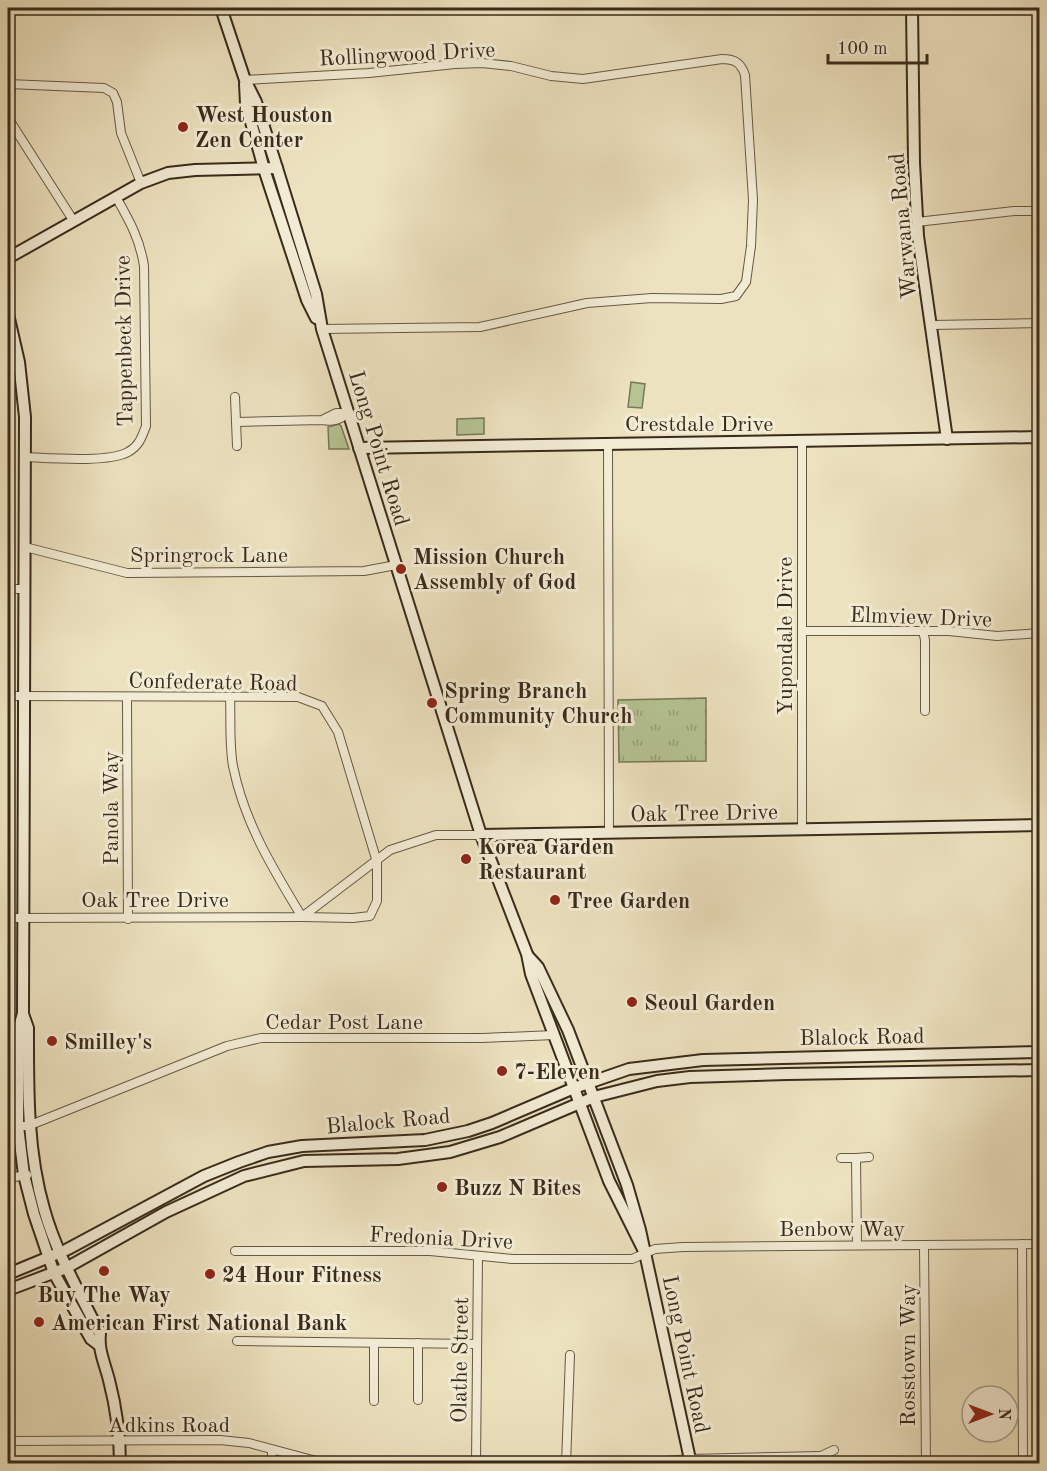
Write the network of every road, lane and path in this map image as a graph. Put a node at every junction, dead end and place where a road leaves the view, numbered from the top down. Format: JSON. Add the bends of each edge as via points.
{"nodes":[{"id":1,"x":221,"y":8,"type":"edge"},
{"id":2,"x":912,"y":8,"type":"edge"},
{"id":3,"x":245,"y":80,"type":"junction"},
{"id":4,"x":8,"y":84,"type":"edge"},
{"id":5,"x":8,"y":118,"type":"edge"},
{"id":6,"x":278,"y":168,"type":"junction"},
{"id":7,"x":264,"y":169,"type":"junction"},
{"id":8,"x":141,"y":183,"type":"junction"},
{"id":9,"x":116,"y":198,"type":"junction"},
{"id":10,"x":1040,"y":211,"type":"edge"},
{"id":11,"x":74,"y":220,"type":"junction"},
{"id":12,"x":917,"y":222,"type":"junction"},
{"id":13,"x":8,"y":258,"type":"edge"},
{"id":14,"x":8,"y":314,"type":"edge"},
{"id":15,"x":1040,"y":323,"type":"edge"},
{"id":16,"x":932,"y":325,"type":"junction"},
{"id":17,"x":322,"y":329,"type":"junction"},
{"id":18,"x":235,"y":398,"type":"dead end"},
{"id":19,"x":348,"y":413,"type":"junction"},
{"id":20,"x":237,"y":422,"type":"junction"},
{"id":21,"x":1040,"y":437,"type":"edge"},
{"id":22,"x":947,"y":439,"type":"junction"},
{"id":23,"x":802,"y":442,"type":"junction"},
{"id":24,"x":608,"y":443,"type":"junction"},
{"id":25,"x":237,"y":446,"type":"dead end"},
{"id":26,"x":359,"y":448,"type":"junction"},
{"id":27,"x":26,"y":457,"type":"junction"},
{"id":28,"x":25,"y":547,"type":"junction"},
{"id":29,"x":396,"y":565,"type":"junction"},
{"id":30,"x":8,"y":589,"type":"edge"},
{"id":31,"x":25,"y":589,"type":"junction"},
{"id":32,"x":923,"y":631,"type":"junction"},
{"id":33,"x":802,"y":632,"type":"junction"},
{"id":34,"x":1040,"y":633,"type":"edge"},
{"id":35,"x":8,"y":696,"type":"edge"},
{"id":36,"x":23,"y":696,"type":"junction"},
{"id":37,"x":128,"y":697,"type":"junction"},
{"id":38,"x":230,"y":697,"type":"junction"},
{"id":39,"x":925,"y":711,"type":"dead end"},
{"id":40,"x":1040,"y":825,"type":"edge"},
{"id":41,"x":802,"y":830,"type":"junction"},
{"id":42,"x":609,"y":832,"type":"junction"},
{"id":43,"x":480,"y":835,"type":"junction"},
{"id":44,"x":377,"y":862,"type":"junction"},
{"id":45,"x":302,"y":917,"type":"junction"},
{"id":46,"x":8,"y":918,"type":"edge"},
{"id":47,"x":23,"y":918,"type":"junction"},
{"id":48,"x":128,"y":919,"type":"junction"},
{"id":49,"x":527,"y":954,"type":"junction"},
{"id":50,"x":554,"y":1035,"type":"junction"},
{"id":51,"x":1040,"y":1052,"type":"edge"},
{"id":52,"x":980,"y":1053,"type":"junction"},
{"id":53,"x":874,"y":1056,"type":"junction"},
{"id":54,"x":787,"y":1057,"type":"junction"},
{"id":55,"x":702,"y":1060,"type":"junction"},
{"id":56,"x":1040,"y":1070,"type":"edge"},
{"id":57,"x":981,"y":1071,"type":"junction"},
{"id":58,"x":878,"y":1072,"type":"junction"},
{"id":59,"x":787,"y":1074,"type":"junction"},
{"id":60,"x":703,"y":1076,"type":"junction"},
{"id":61,"x":589,"y":1082,"type":"junction"},
{"id":62,"x":574,"y":1088,"type":"junction"},
{"id":63,"x":594,"y":1097,"type":"junction"},
{"id":64,"x":579,"y":1103,"type":"junction"},
{"id":65,"x":18,"y":1126,"type":"edge"},
{"id":66,"x":468,"y":1131,"type":"junction"},
{"id":67,"x":366,"y":1143,"type":"junction"},
{"id":68,"x":475,"y":1146,"type":"junction"},
{"id":69,"x":869,"y":1157,"type":"dead end"},
{"id":70,"x":366,"y":1158,"type":"junction"},
{"id":71,"x":841,"y":1158,"type":"dead end"},
{"id":72,"x":855,"y":1158,"type":"junction"},
{"id":73,"x":238,"y":1162,"type":"junction"},
{"id":74,"x":36,"y":1174,"type":"junction"},
{"id":75,"x":24,"y":1175,"type":"junction"},
{"id":76,"x":244,"y":1176,"type":"junction"},
{"id":77,"x":8,"y":1178,"type":"edge"},
{"id":78,"x":162,"y":1198,"type":"junction"},
{"id":79,"x":166,"y":1212,"type":"junction"},
{"id":80,"x":1040,"y":1244,"type":"edge"},
{"id":81,"x":857,"y":1245,"type":"junction"},
{"id":82,"x":924,"y":1245,"type":"junction"},
{"id":83,"x":1022,"y":1245,"type":"junction"},
{"id":84,"x":235,"y":1251,"type":"dead end"},
{"id":85,"x":645,"y":1253,"type":"junction"},
{"id":86,"x":55,"y":1256,"type":"junction"},
{"id":87,"x":478,"y":1256,"type":"junction"},
{"id":88,"x":66,"y":1268,"type":"junction"},
{"id":89,"x":54,"y":1272,"type":"junction"},
{"id":90,"x":8,"y":1274,"type":"edge"},
{"id":91,"x":8,"y":1290,"type":"edge"},
{"id":92,"x":237,"y":1341,"type":"dead end"},
{"id":93,"x":374,"y":1343,"type":"junction"},
{"id":94,"x":418,"y":1343,"type":"junction"},
{"id":95,"x":476,"y":1344,"type":"junction"},
{"id":96,"x":99,"y":1345,"type":"junction"},
{"id":97,"x":570,"y":1355,"type":"dead end"},
{"id":98,"x":418,"y":1400,"type":"dead end"},
{"id":99,"x":374,"y":1401,"type":"dead end"},
{"id":100,"x":8,"y":1441,"type":"edge"},
{"id":101,"x":120,"y":1442,"type":"junction"},
{"id":102,"x":272,"y":1450,"type":"junction"},
{"id":103,"x":834,"y":1450,"type":"dead end"},
{"id":104,"x":820,"y":1460,"type":"edge"},
{"id":105,"x":691,"y":1461,"type":"edge"},
{"id":106,"x":120,"y":1464,"type":"edge"},
{"id":107,"x":272,"y":1464,"type":"edge"},
{"id":108,"x":436,"y":1464,"type":"edge"},
{"id":109,"x":476,"y":1464,"type":"edge"},
{"id":110,"x":566,"y":1464,"type":"edge"},
{"id":111,"x":632,"y":1464,"type":"edge"},
{"id":112,"x":926,"y":1464,"type":"edge"},
{"id":113,"x":1023,"y":1464,"type":"edge"}],
"edges":[{"from":1,"to":3,"type":"main road","name":"Long Point Road"},
{"from":2,"to":12,"type":"main road","name":"Warwana Road"},
{"from":3,"to":6,"type":"main road","name":"Long Point Road"},
{"from":3,"to":7,"type":"main road","name":"Long Point Road","via":[[246,104]]},
{"from":3,"to":17,"type":"street","name":"Rollingwood Drive","via":[[482,63],[583,79],[722,59],[736,61],[746,75],[752,240],[746,282],[736,296],[587,303],[480,327]]},
{"from":4,"to":8,"type":"street","via":[[104,88],[113,93],[121,133]]},
{"from":5,"to":11,"type":"street"},
{"from":6,"to":7,"type":"main road"},
{"from":6,"to":17,"type":"main road","name":"Long Point Road","via":[[316,294]]},
{"from":7,"to":8,"type":"main road","via":[[182,171]]},
{"from":7,"to":17,"type":"main road","name":"Long Point Road","via":[[307,300]]},
{"from":8,"to":9,"type":"main road"},
{"from":9,"to":11,"type":"main road"},
{"from":9,"to":27,"type":"street","name":"Tappenbeck Drive","via":[[134,228],[144,266],[146,426],[141,442],[128,453],[110,458]]},
{"from":10,"to":12,"type":"street"},
{"from":11,"to":13,"type":"main road"},
{"from":12,"to":16,"type":"main road","name":"Warwana Road"},
{"from":14,"to":27,"type":"main road","via":[[19,362]]},
{"from":15,"to":16,"type":"street"},
{"from":16,"to":22,"type":"main road","name":"Warwana Road"},
{"from":17,"to":19,"type":"main road","name":"Long Point Road"},
{"from":18,"to":20,"type":"street"},
{"from":19,"to":20,"type":"street","via":[[331,421]]},
{"from":19,"to":26,"type":"main road","name":"Long Point Road"},
{"from":20,"to":25,"type":"street"},
{"from":21,"to":22,"type":"main road","name":"Crestdale Drive"},
{"from":22,"to":23,"type":"main road","name":"Crestdale Drive"},
{"from":23,"to":24,"type":"main road","name":"Crestdale Drive"},
{"from":23,"to":33,"type":"street","name":"Yupondale Drive"},
{"from":24,"to":26,"type":"main road","name":"Crestdale Drive"},
{"from":24,"to":42,"type":"street"},
{"from":26,"to":29,"type":"main road","name":"Long Point Road"},
{"from":27,"to":28,"type":"main road"},
{"from":28,"to":29,"type":"street","name":"Springrock Lane","via":[[127,573],[364,571]]},
{"from":28,"to":31,"type":"main road"},
{"from":29,"to":43,"type":"main road","name":"Long Point Road"},
{"from":30,"to":31,"type":"street"},
{"from":31,"to":36,"type":"main road"},
{"from":32,"to":33,"type":"street","name":"Elmview Drive"},
{"from":32,"to":34,"type":"street","name":"Elmview Drive","via":[[997,636]]},
{"from":32,"to":39,"type":"street"},
{"from":33,"to":41,"type":"street","name":"Yupondale Drive"},
{"from":35,"to":36,"type":"street","name":"Confederate Road"},
{"from":36,"to":37,"type":"street","name":"Confederate Road"},
{"from":36,"to":47,"type":"main road"},
{"from":37,"to":38,"type":"street","name":"Confederate Road"},
{"from":37,"to":48,"type":"street","name":"Panola Way"},
{"from":38,"to":44,"type":"street","name":"Confederate Road","via":[[298,697],[322,706],[338,732]]},
{"from":38,"to":45,"type":"street","via":[[233,764],[245,813]]},
{"from":40,"to":41,"type":"main road","name":"Oak Tree Drive"},
{"from":41,"to":42,"type":"main road","name":"Oak Tree Drive"},
{"from":42,"to":43,"type":"main road","name":"Oak Tree Drive"},
{"from":43,"to":44,"type":"street","name":"Oak Tree Drive","via":[[436,835],[390,850]]},
{"from":43,"to":49,"type":"main road","name":"Long Point Road"},
{"from":44,"to":45,"type":"street","name":"Oak Tree Drive"},
{"from":44,"to":45,"type":"street","name":"Oak Tree Drive","via":[[377,901],[370,916]]},
{"from":45,"to":48,"type":"street","name":"Oak Tree Drive"},
{"from":46,"to":47,"type":"street","name":"Oak Tree Drive"},
{"from":47,"to":48,"type":"street","name":"Oak Tree Drive"},
{"from":47,"to":65,"type":"main road","via":[[23,1013],[28,1028]]},
{"from":49,"to":50,"type":"main road","name":"Long Point Road"},
{"from":49,"to":61,"type":"main road","name":"Long Point Road","via":[[538,967]]},
{"from":50,"to":62,"type":"main road","name":"Long Point Road"},
{"from":50,"to":65,"type":"street","name":"Cedar Post Lane","via":[[261,1038],[227,1046]]},
{"from":51,"to":52,"type":"main road","name":"Blalock Road"},
{"from":52,"to":53,"type":"main road","name":"Blalock Road"},
{"from":52,"to":57,"type":"main road"},
{"from":53,"to":54,"type":"main road","name":"Blalock Road"},
{"from":53,"to":58,"type":"main road"},
{"from":54,"to":55,"type":"main road","name":"Blalock Road"},
{"from":54,"to":59,"type":"main road"},
{"from":55,"to":60,"type":"main road"},
{"from":55,"to":61,"type":"main road","name":"Blalock Road","via":[[629,1069]]},
{"from":56,"to":57,"type":"main road","name":"Blalock Road"},
{"from":57,"to":58,"type":"main road","name":"Blalock Road"},
{"from":58,"to":59,"type":"main road","name":"Blalock Road"},
{"from":59,"to":60,"type":"main road","name":"Blalock Road"},
{"from":60,"to":63,"type":"main road","name":"Blalock Road","via":[[657,1080]]},
{"from":61,"to":62,"type":"main road","name":"Blalock Road"},
{"from":61,"to":63,"type":"main road","name":"Long Point Road"},
{"from":62,"to":64,"type":"main road","name":"Long Point Road"},
{"from":62,"to":66,"type":"main road","name":"Blalock Road"},
{"from":63,"to":64,"type":"main road","name":"Blalock Road"},
{"from":63,"to":85,"type":"main road","name":"Long Point Road","via":[[627,1185]]},
{"from":64,"to":68,"type":"main road","name":"Blalock Road"},
{"from":64,"to":85,"type":"main road","name":"Long Point Road","via":[[609,1181]]},
{"from":65,"to":74,"type":"main road"},
{"from":65,"to":75,"type":"main road"},
{"from":66,"to":67,"type":"main road","name":"Blalock Road","via":[[425,1140]]},
{"from":66,"to":68,"type":"main road"},
{"from":67,"to":70,"type":"main road"},
{"from":67,"to":73,"type":"main road","name":"Blalock Road","via":[[302,1146]]},
{"from":68,"to":70,"type":"main road","name":"Blalock Road","via":[[398,1159]]},
{"from":69,"to":72,"type":"street"},
{"from":70,"to":76,"type":"main road","name":"Blalock Road","via":[[304,1161]]},
{"from":71,"to":72,"type":"street"},
{"from":72,"to":81,"type":"street"},
{"from":73,"to":76,"type":"main road"},
{"from":73,"to":78,"type":"main road","name":"Blalock Road"},
{"from":74,"to":75,"type":"street"},
{"from":74,"to":86,"type":"main road"},
{"from":75,"to":77,"type":"street"},
{"from":75,"to":86,"type":"main road","via":[[34,1214]]},
{"from":76,"to":79,"type":"main road","name":"Blalock Road"},
{"from":78,"to":79,"type":"main road"},
{"from":78,"to":86,"type":"main road","name":"Blalock Road"},
{"from":79,"to":88,"type":"main road","name":"Blalock Road"},
{"from":80,"to":83,"type":"street","name":"Benbow Way"},
{"from":81,"to":82,"type":"street","name":"Benbow Way"},
{"from":81,"to":85,"type":"street","name":"Benbow Way","via":[[683,1247]]},
{"from":82,"to":83,"type":"street","name":"Benbow Way"},
{"from":82,"to":112,"type":"street","name":"Rosstown Way"},
{"from":83,"to":113,"type":"street"},
{"from":84,"to":87,"type":"street","name":"Fredonia Drive","via":[[430,1251]]},
{"from":85,"to":87,"type":"street","name":"Fredonia Drive","via":[[632,1259]]},
{"from":85,"to":105,"type":"main road","name":"Long Point Road"},
{"from":86,"to":88,"type":"main road"},
{"from":86,"to":89,"type":"main road"},
{"from":86,"to":90,"type":"main road","name":"Blalock Road"},
{"from":87,"to":95,"type":"street","name":"Olathe Street"},
{"from":88,"to":89,"type":"main road","name":"Blalock Road"},
{"from":88,"to":96,"type":"main road","via":[[100,1334]]},
{"from":89,"to":91,"type":"main road","name":"Blalock Road"},
{"from":89,"to":96,"type":"main road","via":[[91,1339]]},
{"from":92,"to":93,"type":"street"},
{"from":93,"to":94,"type":"street"},
{"from":93,"to":99,"type":"street"},
{"from":94,"to":95,"type":"street"},
{"from":94,"to":98,"type":"street"},
{"from":95,"to":109,"type":"street","name":"Olathe Street"},
{"from":96,"to":101,"type":"main road"},
{"from":97,"to":110,"type":"street"},
{"from":100,"to":101,"type":"street","name":"Adkins Road"},
{"from":101,"to":102,"type":"street","name":"Adkins Road","via":[[220,1440]]},
{"from":101,"to":106,"type":"main road"},
{"from":102,"to":107,"type":"street"},
{"from":102,"to":108,"type":"street","name":"Adkins Road","via":[[324,1462]]},
{"from":103,"to":104,"type":"street"},
{"from":104,"to":105,"type":"street"},
{"from":105,"to":111,"type":"street"}]}
